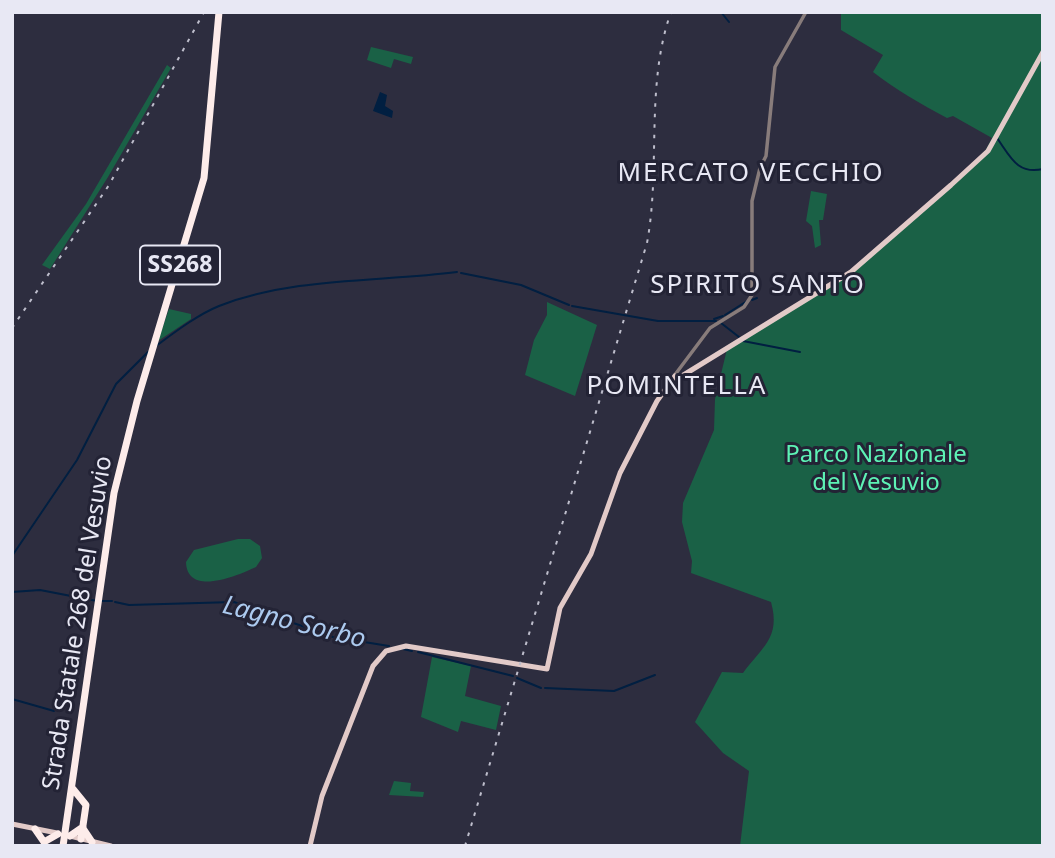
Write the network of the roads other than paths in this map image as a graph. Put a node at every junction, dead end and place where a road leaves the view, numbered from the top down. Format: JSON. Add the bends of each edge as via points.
{"nodes":[{"id":1,"x":219,"y":12,"type":"edge"},
{"id":2,"x":806,"y":13,"type":"edge"},
{"id":3,"x":1042,"y":54,"type":"edge"},
{"id":4,"x":676,"y":376,"type":"junction"},
{"id":5,"x":74,"y":771,"type":"junction"},
{"id":6,"x":79,"y":799,"type":"junction"},
{"id":7,"x":67,"y":822,"type":"junction"},
{"id":8,"x":12,"y":824,"type":"edge"},
{"id":9,"x":83,"y":826,"type":"junction"},
{"id":10,"x":35,"y":829,"type":"junction"},
{"id":11,"x":47,"y":831,"type":"junction"},
{"id":12,"x":81,"y":839,"type":"junction"},
{"id":13,"x":64,"y":840,"type":"edge"},
{"id":14,"x":92,"y":842,"type":"junction"},
{"id":15,"x":44,"y":844,"type":"edge"},
{"id":16,"x":111,"y":846,"type":"edge"},
{"id":17,"x":310,"y":846,"type":"edge"}],
"edges":[{"from":1,"to":5,"type":"highway","name":"Strada Statale 268 del Vesuvio","number":"SS268","via":[[204,178],[114,493]]},
{"from":2,"to":4,"type":"street","via":[[775,67],[766,156],[752,201],[752,295],[744,307],[710,328]]},
{"from":3,"to":4,"type":"main road","via":[[979,160],[871,255],[821,291]]},
{"from":4,"to":17,"type":"main road","via":[[620,473],[591,554],[560,608],[547,669],[406,646],[380,655],[322,796]]},
{"from":5,"to":6,"type":"highway","number":"SS268","via":[[74,792]]},
{"from":5,"to":7,"type":"highway","name":"Strada Statale 268 del Vesuvio","number":"SS268"},
{"from":6,"to":7,"type":"highway","via":[[72,804]]},
{"from":6,"to":9,"type":"highway","number":"SS268","via":[[86,805]]},
{"from":7,"to":13,"type":"highway","name":"Strada Statale 268 del Vesuvio","number":"SS268"},
{"from":8,"to":10,"type":"main road"},
{"from":9,"to":12,"type":"highway","number":"SS268"},
{"from":9,"to":13,"type":"highway"},
{"from":9,"to":14,"type":"highway"},
{"from":10,"to":11,"type":"main road"},
{"from":10,"to":15,"type":"highway"},
{"from":11,"to":13,"type":"main road"},
{"from":11,"to":15,"type":"highway"},
{"from":12,"to":13,"type":"main road"},
{"from":12,"to":14,"type":"main road"},
{"from":13,"to":15,"type":"highway"},
{"from":14,"to":16,"type":"main road"}]}
